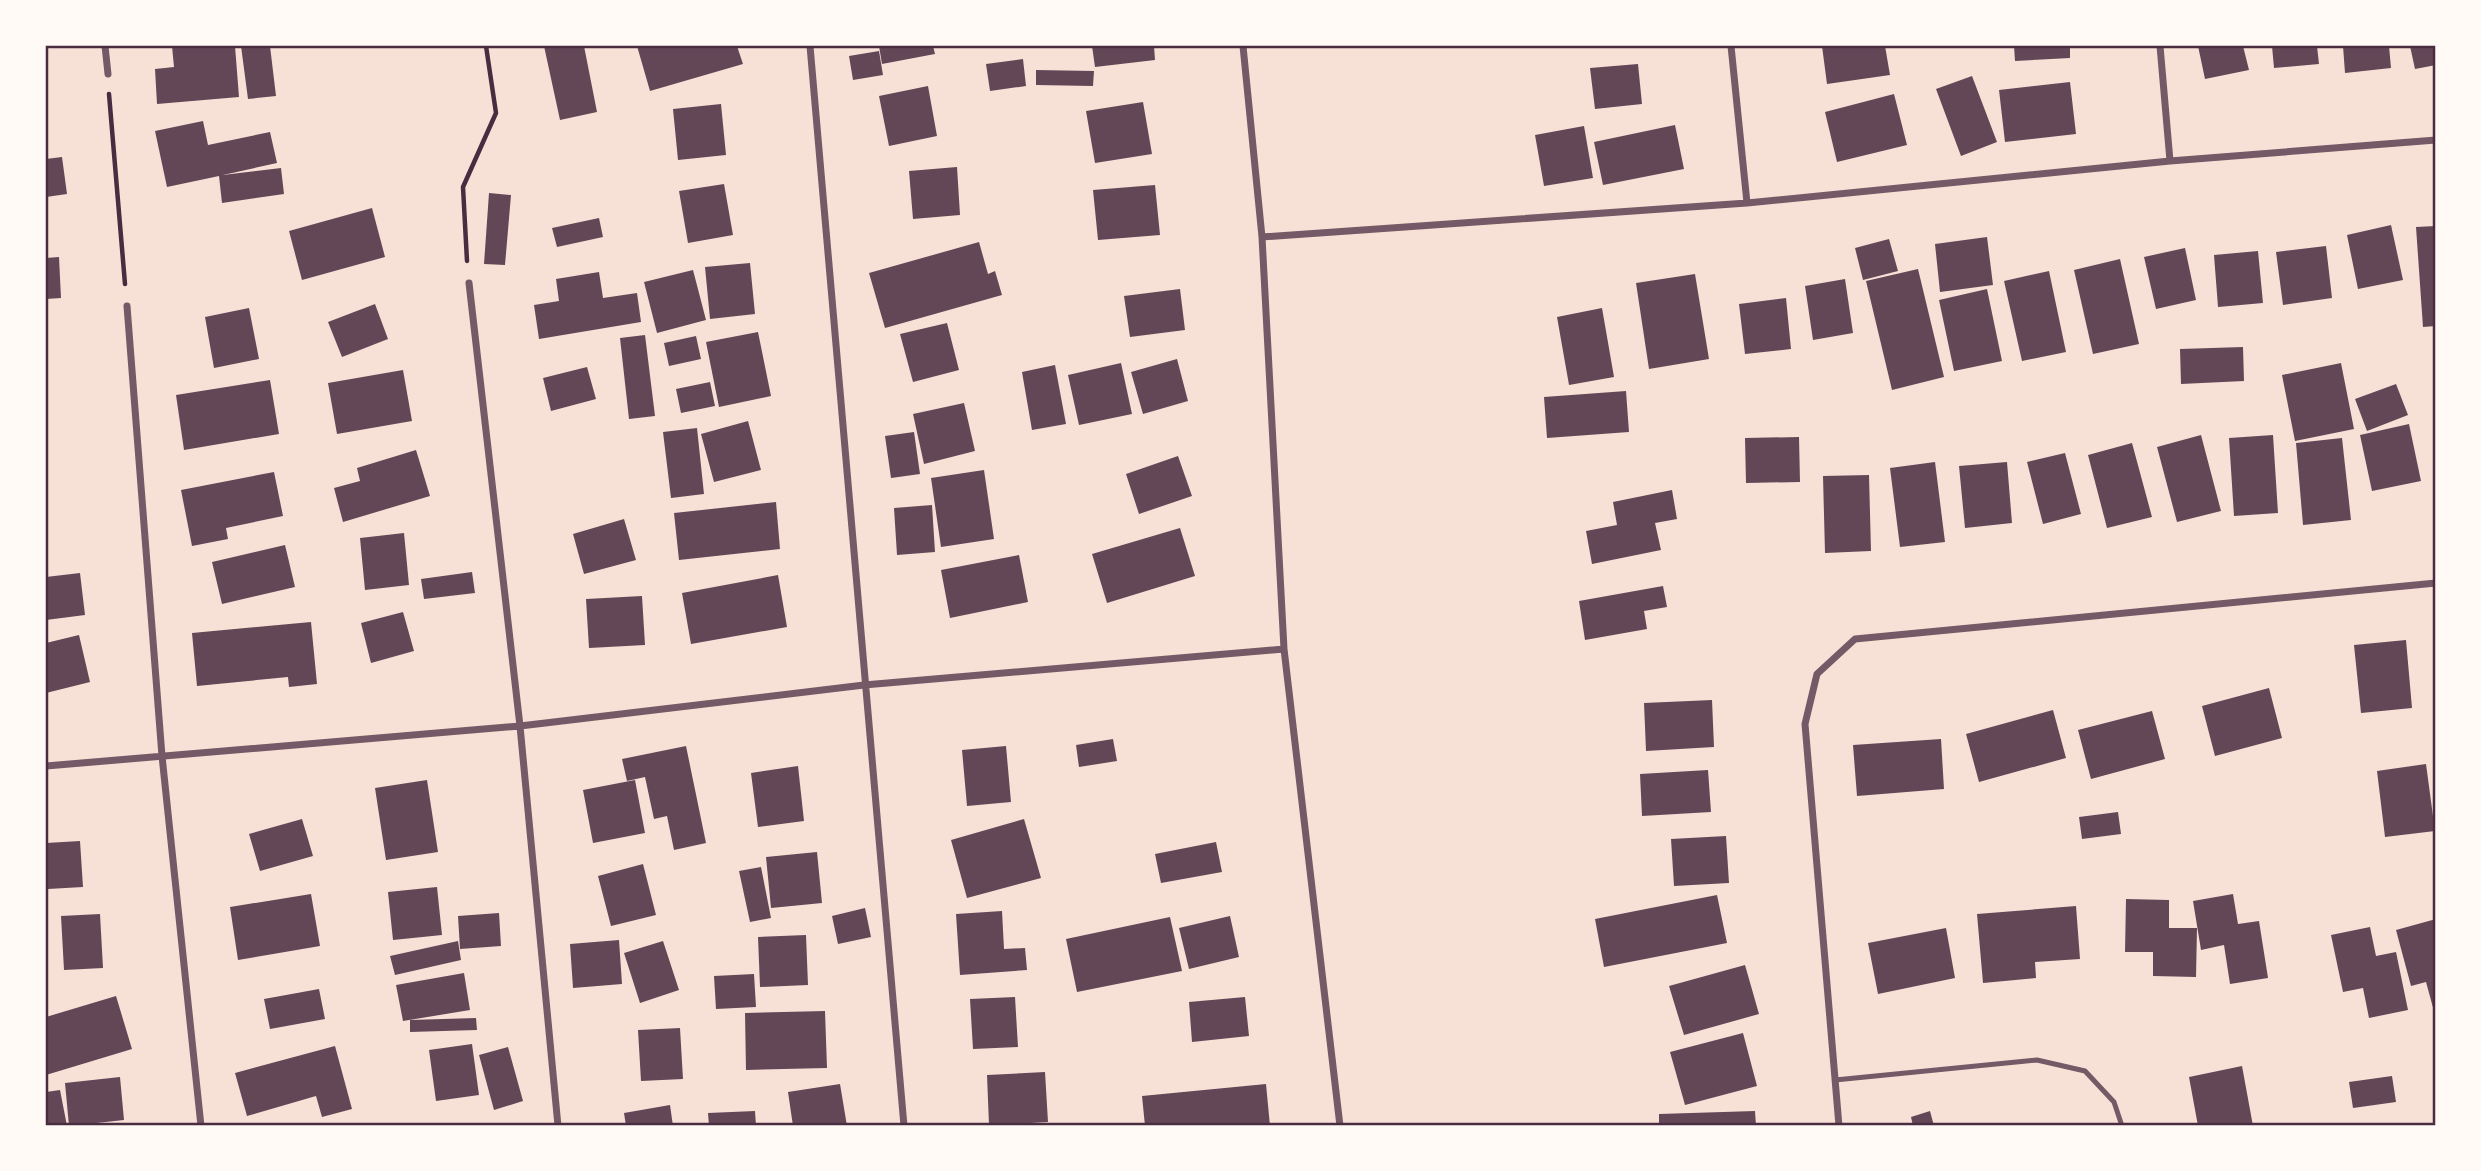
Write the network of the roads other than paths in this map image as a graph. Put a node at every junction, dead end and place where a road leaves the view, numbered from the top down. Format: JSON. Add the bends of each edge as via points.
{"nodes":[{"id":1,"x":105,"y":46,"type":"edge"},
{"id":2,"x":810,"y":46,"type":"edge"},
{"id":3,"x":1243,"y":46,"type":"edge"},
{"id":4,"x":1731,"y":46,"type":"edge"},
{"id":5,"x":2160,"y":46,"type":"edge"},
{"id":6,"x":108,"y":74,"type":"road end"},
{"id":7,"x":2435,"y":140,"type":"edge"},
{"id":8,"x":2170,"y":162,"type":"junction"},
{"id":9,"x":1746,"y":203,"type":"junction"},
{"id":10,"x":1262,"y":237,"type":"junction"},
{"id":11,"x":468,"y":283,"type":"road end"},
{"id":12,"x":127,"y":306,"type":"road end"},
{"id":13,"x":2435,"y":583,"type":"edge"},
{"id":14,"x":1284,"y":649,"type":"junction"},
{"id":15,"x":864,"y":684,"type":"junction"},
{"id":16,"x":520,"y":726,"type":"junction"},
{"id":17,"x":162,"y":756,"type":"junction"},
{"id":18,"x":46,"y":766,"type":"edge"},
{"id":19,"x":1835,"y":1080,"type":"junction"},
{"id":20,"x":201,"y":1125,"type":"edge"},
{"id":21,"x":558,"y":1125,"type":"edge"},
{"id":22,"x":904,"y":1125,"type":"edge"},
{"id":23,"x":1340,"y":1125,"type":"edge"},
{"id":24,"x":1839,"y":1125,"type":"edge"},
{"id":25,"x":2122,"y":1125,"type":"edge"}],
"edges":[{"from":1,"to":6,"type":"street"},
{"from":2,"to":15,"type":"street"},
{"from":3,"to":10,"type":"street"},
{"from":4,"to":9,"type":"street"},
{"from":5,"to":8,"type":"street"},
{"from":7,"to":8,"type":"street"},
{"from":8,"to":9,"type":"street"},
{"from":9,"to":10,"type":"street"},
{"from":10,"to":14,"type":"street"},
{"from":11,"to":16,"type":"street"},
{"from":12,"to":17,"type":"street"},
{"from":13,"to":19,"type":"street","via":[[1855,639],[1817,674],[1805,724]]},
{"from":14,"to":15,"type":"street"},
{"from":14,"to":23,"type":"street"},
{"from":15,"to":16,"type":"street"},
{"from":15,"to":22,"type":"street"},
{"from":16,"to":17,"type":"street"},
{"from":16,"to":21,"type":"street"},
{"from":17,"to":18,"type":"street"},
{"from":17,"to":20,"type":"street"},
{"from":19,"to":24,"type":"street"},
{"from":19,"to":25,"type":"lane","via":[[2037,1060],[2085,1071],[2114,1102]]}]}
